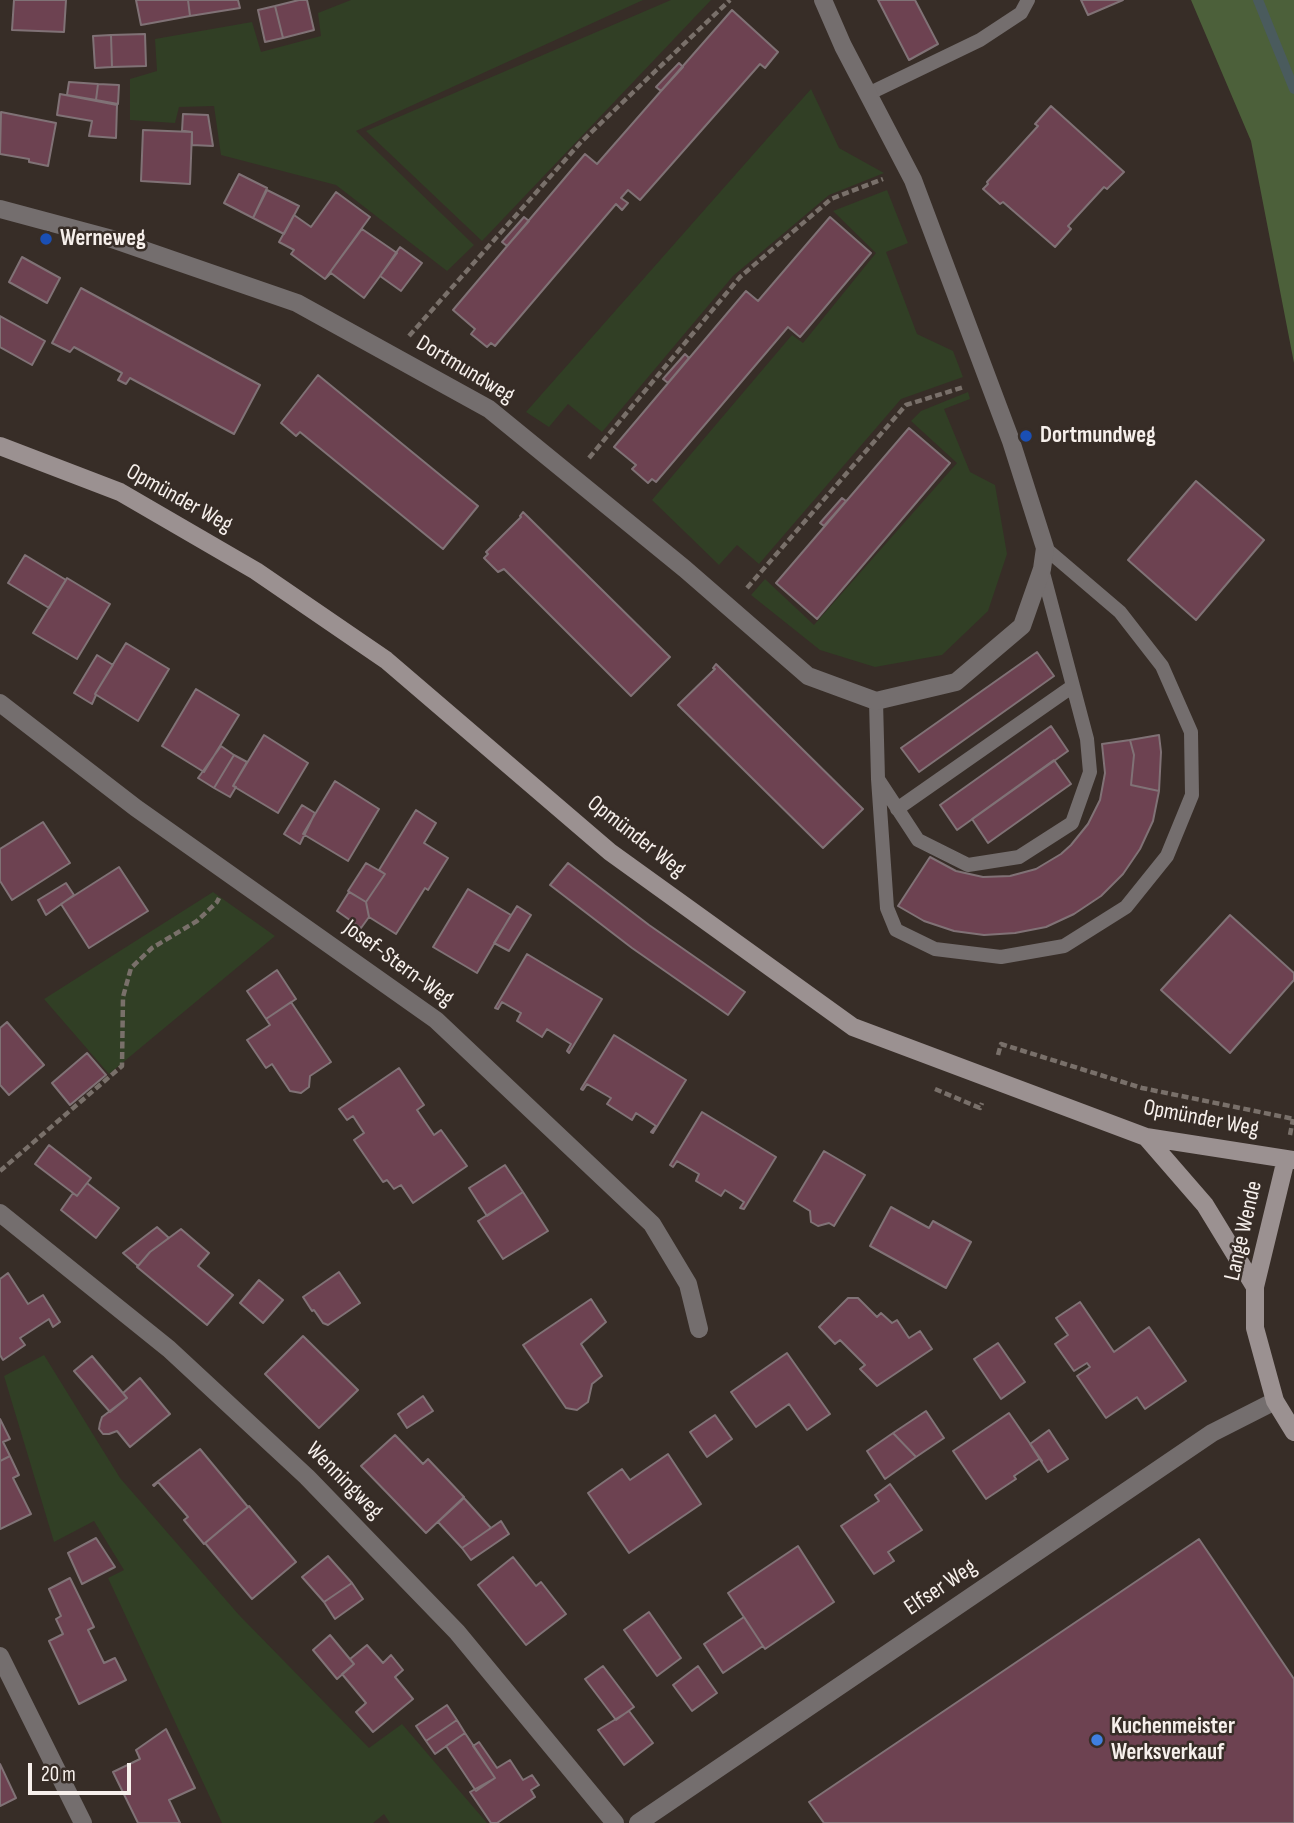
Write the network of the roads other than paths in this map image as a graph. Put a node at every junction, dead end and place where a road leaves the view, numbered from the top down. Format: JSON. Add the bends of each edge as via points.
{"nodes":[{"id":1,"x":823,"y":0,"type":"edge"},
{"id":2,"x":1028,"y":0,"type":"edge"},
{"id":3,"x":868,"y":94,"type":"junction"},
{"id":4,"x":0,"y":209,"type":"edge"},
{"id":5,"x":0,"y":446,"type":"edge"},
{"id":6,"x":1045,"y":548,"type":"junction"},
{"id":7,"x":1042,"y":569,"type":"junction"},
{"id":8,"x":1073,"y":686,"type":"junction"},
{"id":9,"x":876,"y":701,"type":"junction"},
{"id":10,"x":0,"y":703,"type":"edge"},
{"id":11,"x":878,"y":779,"type":"junction"},
{"id":12,"x":897,"y":809,"type":"junction"},
{"id":13,"x":1146,"y":1137,"type":"junction"},
{"id":14,"x":1290,"y":1159,"type":"edge"},
{"id":15,"x":0,"y":1213,"type":"edge"},
{"id":16,"x":1255,"y":1287,"type":"junction"},
{"id":17,"x":699,"y":1329,"type":"dead end"},
{"id":18,"x":1275,"y":1401,"type":"junction"},
{"id":19,"x":1294,"y":1433,"type":"edge"},
{"id":20,"x":0,"y":1656,"type":"edge"},
{"id":21,"x":83,"y":1823,"type":"edge"},
{"id":22,"x":615,"y":1823,"type":"edge"},
{"id":23,"x":638,"y":1823,"type":"edge"}],
"edges":[{"from":1,"to":3,"type":"street"},
{"from":2,"to":3,"type":"lane","via":[[1021,13],[980,40]]},
{"from":3,"to":6,"type":"street","via":[[908,169],[1011,441]]},
{"from":4,"to":9,"type":"street","name":"Dortmundweg","via":[[112,239],[297,303],[489,409],[808,676]]},
{"from":5,"to":13,"type":"main road","name":"Opmünder Weg","via":[[120,492],[256,571],[386,660],[610,852],[853,1027]]},
{"from":6,"to":7,"type":"street"},
{"from":6,"to":11,"type":"lane","via":[[1120,612],[1162,666],[1191,732],[1192,794],[1167,856],[1126,907],[1064,946],[1001,957],[935,949],[896,930],[887,908]]},
{"from":7,"to":8,"type":"lane"},
{"from":7,"to":9,"type":"street","via":[[1022,626],[956,682]]},
{"from":8,"to":12,"type":"lane"},
{"from":8,"to":12,"type":"lane","via":[[1090,772],[1073,822],[1019,858],[968,865],[918,840]]},
{"from":9,"to":11,"type":"lane"},
{"from":10,"to":17,"type":"street","name":"Josef-Stern-Weg","via":[[227,874],[436,1020],[652,1224],[688,1284]]},
{"from":11,"to":12,"type":"lane"},
{"from":13,"to":14,"type":"main road","name":"Opmünder Weg"},
{"from":13,"to":16,"type":"main road","via":[[1205,1205]]},
{"from":14,"to":16,"type":"main road","name":"Lange Wende"},
{"from":15,"to":22,"type":"street","name":"Wenningweg","via":[[169,1349],[307,1477],[457,1632]]},
{"from":16,"to":18,"type":"main road","name":"Lange Wende","via":[[1255,1328]]},
{"from":18,"to":19,"type":"main road","name":"Lange Wende"},
{"from":18,"to":23,"type":"street","name":"Elfser Weg","via":[[1212,1433]]},
{"from":20,"to":21,"type":"street"}]}
